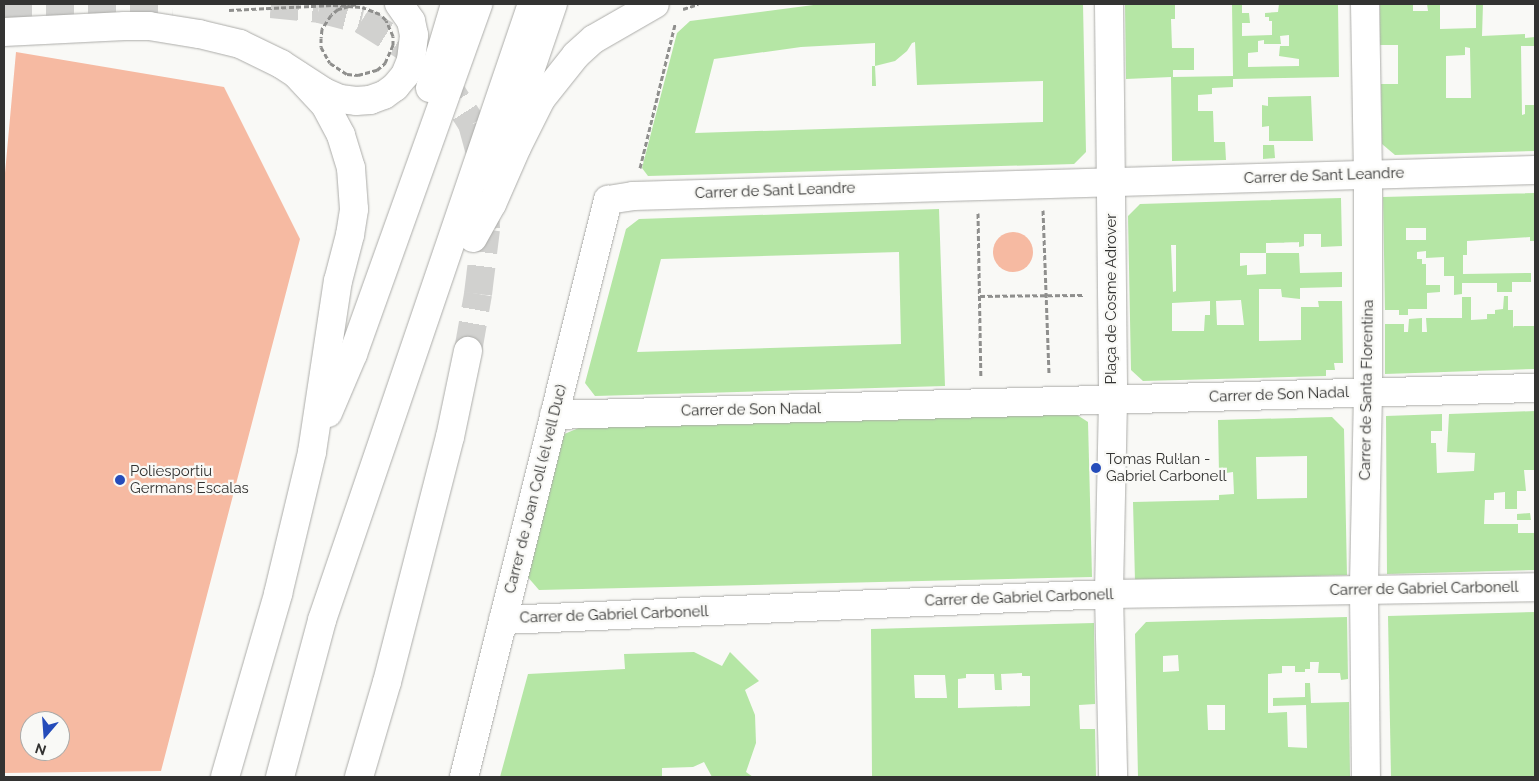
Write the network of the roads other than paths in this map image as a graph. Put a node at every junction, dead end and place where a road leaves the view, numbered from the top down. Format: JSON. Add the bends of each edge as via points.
{"nodes":[{"id":1,"x":399,"y":4,"type":"edge"},
{"id":2,"x":456,"y":4,"type":"edge"},
{"id":3,"x":478,"y":4,"type":"edge"},
{"id":4,"x":532,"y":4,"type":"edge"},
{"id":5,"x":553,"y":4,"type":"edge"},
{"id":6,"x":1109,"y":4,"type":"edge"},
{"id":7,"x":1365,"y":4,"type":"edge"},
{"id":8,"x":670,"y":11,"type":"edge"},
{"id":9,"x":4,"y":32,"type":"edge"},
{"id":10,"x":297,"y":75,"type":"junction"},
{"id":11,"x":1535,"y":170,"type":"edge"},
{"id":12,"x":1368,"y":174,"type":"junction"},
{"id":13,"x":1112,"y":182,"type":"junction"},
{"id":14,"x":621,"y":198,"type":"joint"},
{"id":15,"x":473,"y":238,"type":"junction"},
{"id":16,"x":391,"y":240,"type":"junction"},
{"id":17,"x":468,"y":351,"type":"tunnel mouth"},
{"id":18,"x":408,"y":370,"type":"junction"},
{"id":19,"x":1535,"y":388,"type":"edge"},
{"id":20,"x":1368,"y":393,"type":"junction"},
{"id":21,"x":1113,"y":400,"type":"junction"},
{"id":22,"x":947,"y":405,"type":"joint"},
{"id":23,"x":554,"y":415,"type":"junction"},
{"id":24,"x":312,"y":452,"type":"junction"},
{"id":25,"x":1535,"y":587,"type":"edge"},
{"id":26,"x":1364,"y":590,"type":"junction"},
{"id":27,"x":1109,"y":594,"type":"junction"},
{"id":28,"x":503,"y":620,"type":"junction"},
{"id":29,"x":225,"y":777,"type":"edge"},
{"id":30,"x":280,"y":777,"type":"edge"},
{"id":31,"x":359,"y":777,"type":"edge"},
{"id":32,"x":464,"y":777,"type":"edge"},
{"id":33,"x":1113,"y":777,"type":"edge"},
{"id":34,"x":1366,"y":777,"type":"edge"}],
"edges":[{"from":1,"to":10,"type":"main road","via":[[411,21],[414,46],[404,75],[384,95],[370,100],[340,99]]},
{"from":2,"to":16,"type":"main road","via":[[426,102]]},
{"from":3,"to":16,"type":"main road"},
{"from":4,"to":18,"type":"main road"},
{"from":5,"to":15,"type":"main road"},
{"from":6,"to":13,"type":"main road","name":"Plaça de Cosme Adrover"},
{"from":7,"to":12,"type":"main road","name":"Carrer de Santa Florentina"},
{"from":8,"to":15,"type":"main road","via":[[594,39],[576,54],[541,99]]},
{"from":9,"to":10,"type":"main road","via":[[125,26],[174,30],[240,44]]},
{"from":10,"to":24,"type":"main road","via":[[324,105],[341,134],[351,168],[354,202],[350,235],[338,281]]},
{"from":11,"to":12,"type":"main road","name":"Carrer de Sant Leandre"},
{"from":12,"to":13,"type":"main road","name":"Carrer de Sant Leandre"},
{"from":12,"to":20,"type":"main road","name":"Carrer de Santa Florentina"},
{"from":13,"to":14,"type":"main road","name":"Carrer de Sant Leandre"},
{"from":13,"to":21,"type":"main road","name":"Plaça de Cosme Adrover"},
{"from":14,"to":23,"type":"main road","name":"Carrer de Joan Coll (el vell Duc)"},
{"from":15,"to":18,"type":"main road"},
{"from":16,"to":24,"type":"main road","via":[[352,354]]},
{"from":17,"to":31,"type":"main road","via":[[450,437]]},
{"from":18,"to":30,"type":"main road","via":[[322,620]]},
{"from":19,"to":20,"type":"main road","name":"Carrer de Son Nadal"},
{"from":20,"to":21,"type":"main road","name":"Carrer de Son Nadal"},
{"from":20,"to":26,"type":"main road","name":"Carrer de Santa Florentina"},
{"from":21,"to":22,"type":"main road","name":"Plaça de Cosme Adrover"},
{"from":21,"to":27,"type":"main road"},
{"from":22,"to":23,"type":"main road","name":"Carrer de Son Nadal"},
{"from":23,"to":28,"type":"main road","name":"Carrer de Joan Coll (el vell Duc)"},
{"from":24,"to":29,"type":"main road","via":[[278,594]]},
{"from":25,"to":26,"type":"main road","name":"Carrer de Gabriel Carbonell"},
{"from":26,"to":27,"type":"main road","name":"Carrer de Gabriel Carbonell"},
{"from":26,"to":34,"type":"main road","name":"Carrer de Santa Florentina"},
{"from":27,"to":28,"type":"main road","name":"Carrer de Gabriel Carbonell"},
{"from":27,"to":33,"type":"main road"},
{"from":28,"to":32,"type":"main road","name":"Carrer de Joan Coll (el vell Duc)"}]}
